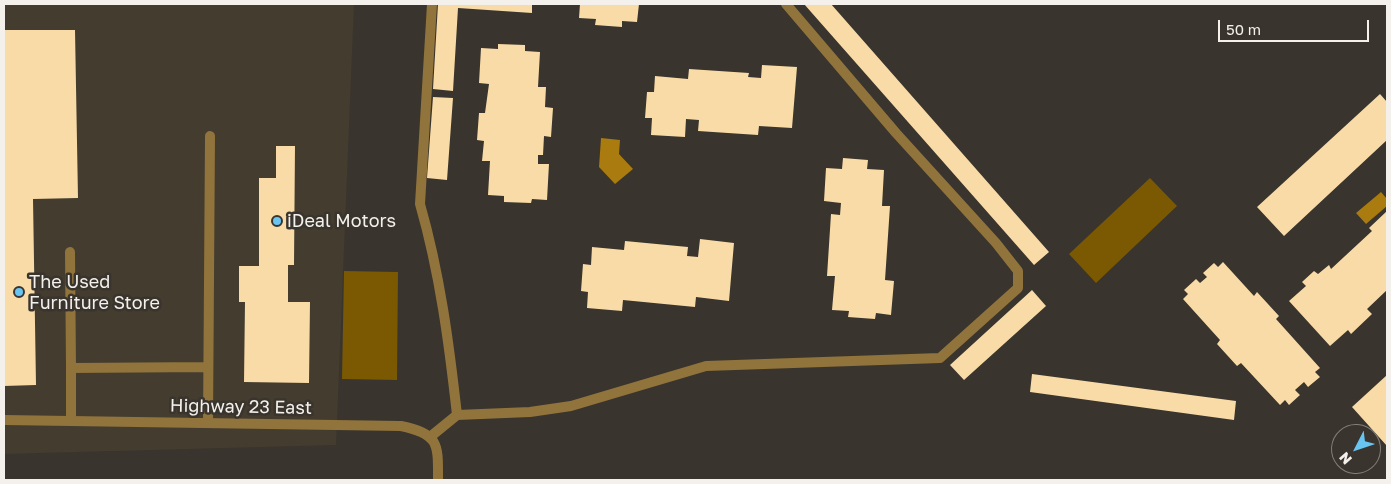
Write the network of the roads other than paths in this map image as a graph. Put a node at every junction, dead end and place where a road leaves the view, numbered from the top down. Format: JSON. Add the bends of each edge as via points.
{"nodes":[{"id":1,"x":432,"y":4,"type":"edge"},
{"id":2,"x":786,"y":4,"type":"edge"},
{"id":3,"x":210,"y":136,"type":"dead end"},
{"id":4,"x":70,"y":252,"type":"dead end"},
{"id":5,"x":208,"y":367,"type":"junction"},
{"id":6,"x":71,"y":368,"type":"junction"},
{"id":7,"x":457,"y":414,"type":"junction"},
{"id":8,"x":4,"y":420,"type":"edge"},
{"id":9,"x":70,"y":421,"type":"junction"},
{"id":10,"x":208,"y":423,"type":"junction"},
{"id":11,"x":430,"y":437,"type":"junction"},
{"id":12,"x":438,"y":480,"type":"edge"}],
"edges":[{"from":1,"to":7,"type":"street","via":[[420,204],[448,332]]},
{"from":2,"to":7,"type":"street","via":[[1002,250],[1018,271],[1018,288],[940,358],[706,366],[571,406],[530,412]]},
{"from":3,"to":5,"type":"street"},
{"from":4,"to":6,"type":"street"},
{"from":5,"to":6,"type":"street"},
{"from":5,"to":10,"type":"street"},
{"from":6,"to":9,"type":"street"},
{"from":7,"to":11,"type":"street"},
{"from":8,"to":9,"type":"street","name":"Highway 23 East"},
{"from":9,"to":10,"type":"street","name":"Highway 23 East"},
{"from":10,"to":11,"type":"street","name":"Highway 23 East","via":[[401,426]]},
{"from":11,"to":12,"type":"street","via":[[438,452]]}]}
